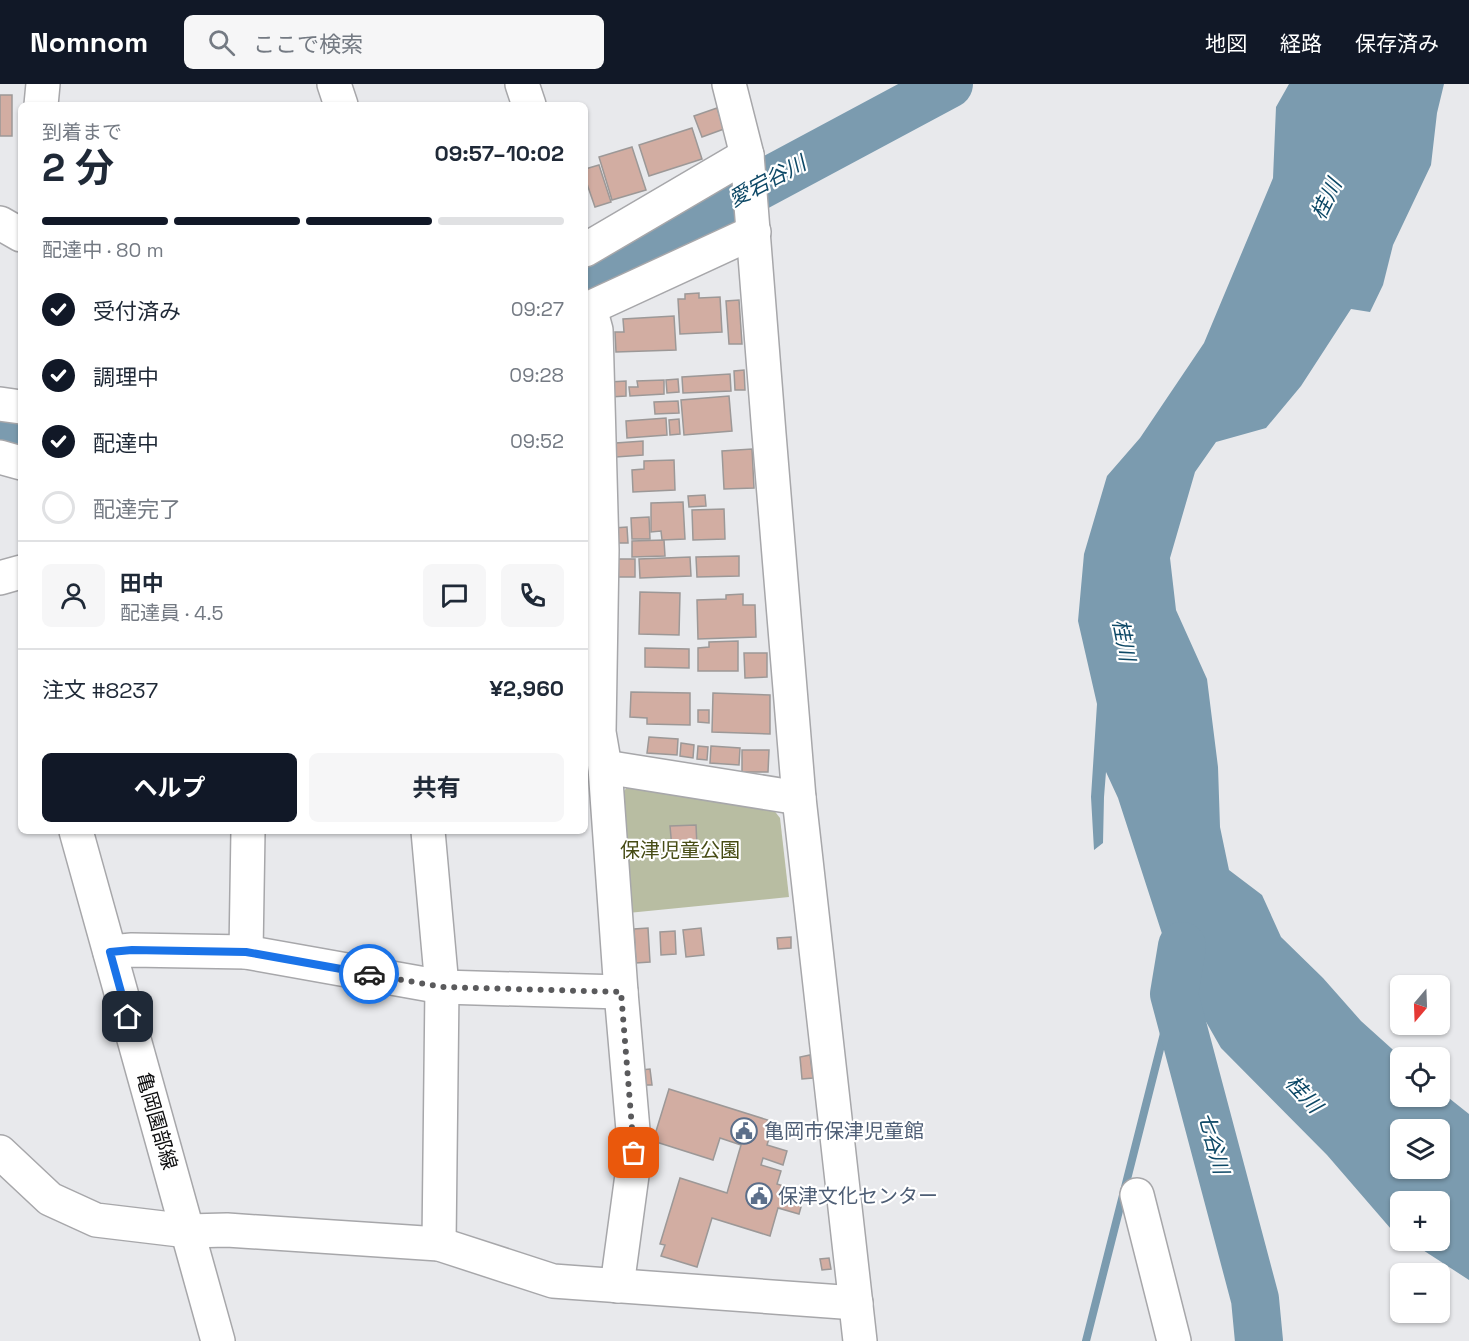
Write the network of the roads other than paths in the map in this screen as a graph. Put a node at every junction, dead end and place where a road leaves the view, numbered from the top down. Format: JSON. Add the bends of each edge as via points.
{"nodes":[{"id":1,"x":43,"y":84,"type":"edge"},
{"id":2,"x":334,"y":84,"type":"edge"},
{"id":3,"x":522,"y":84,"type":"edge"},
{"id":4,"x":729,"y":84,"type":"edge"},
{"id":5,"x":41,"y":102,"type":"edge"},
{"id":6,"x":340,"y":102,"type":"edge"},
{"id":7,"x":529,"y":102,"type":"edge"},
{"id":8,"x":748,"y":161,"type":"junction"},
{"id":9,"x":753,"y":223,"type":"junction"},
{"id":10,"x":0,"y":224,"type":"edge"},
{"id":11,"x":18,"y":233,"type":"edge"},
{"id":12,"x":588,"y":248,"type":"edge"},
{"id":13,"x":588,"y":308,"type":"edge"},
{"id":14,"x":588,"y":311,"type":"edge"},
{"id":15,"x":0,"y":404,"type":"edge"},
{"id":16,"x":18,"y":407,"type":"edge"},
{"id":17,"x":0,"y":457,"type":"edge"},
{"id":18,"x":18,"y":462,"type":"edge"},
{"id":19,"x":18,"y":573,"type":"edge"},
{"id":20,"x":0,"y":578,"type":"edge"},
{"id":21,"x":592,"y":732,"type":"edge"},
{"id":22,"x":605,"y":767,"type":"junction"},
{"id":23,"x":799,"y":798,"type":"junction"},
{"id":24,"x":77,"y":834,"type":"edge"},
{"id":25,"x":248,"y":834,"type":"edge"},
{"id":26,"x":428,"y":834,"type":"edge"},
{"id":27,"x":110,"y":952,"type":"junction"},
{"id":28,"x":246,"y":952,"type":"junction"},
{"id":29,"x":442,"y":987,"type":"junction"},
{"id":30,"x":621,"y":992,"type":"junction"},
{"id":31,"x":0,"y":1152,"type":"edge"},
{"id":32,"x":1137,"y":1195,"type":"dead end"},
{"id":33,"x":188,"y":1232,"type":"junction"},
{"id":34,"x":439,"y":1244,"type":"junction"},
{"id":35,"x":617,"y":1286,"type":"junction"},
{"id":36,"x":856,"y":1303,"type":"junction"},
{"id":37,"x":218,"y":1341,"type":"edge"},
{"id":38,"x":860,"y":1341,"type":"edge"},
{"id":39,"x":1174,"y":1341,"type":"edge"}],
"edges":[{"from":1,"to":5,"type":"street"},
{"from":2,"to":6,"type":"street"},
{"from":3,"to":7,"type":"street"},
{"from":4,"to":8,"type":"street"},
{"from":8,"to":9,"type":"street"},
{"from":8,"to":12,"type":"street"},
{"from":9,"to":13,"type":"street"},
{"from":9,"to":23,"type":"street"},
{"from":10,"to":11,"type":"street"},
{"from":14,"to":21,"type":"street","via":[[596,330],[602,550]]},
{"from":15,"to":16,"type":"street"},
{"from":17,"to":18,"type":"street"},
{"from":19,"to":20,"type":"street"},
{"from":21,"to":22,"type":"street"},
{"from":22,"to":23,"type":"street"},
{"from":22,"to":30,"type":"street"},
{"from":23,"to":36,"type":"street"},
{"from":24,"to":27,"type":"street","name":"亀岡園部線"},
{"from":25,"to":28,"type":"street"},
{"from":26,"to":29,"type":"street"},
{"from":27,"to":28,"type":"street"},
{"from":27,"to":33,"type":"street","name":"亀岡園部線"},
{"from":28,"to":29,"type":"street"},
{"from":29,"to":30,"type":"street"},
{"from":29,"to":34,"type":"street"},
{"from":30,"to":35,"type":"street","via":[[634,1153]]},
{"from":31,"to":33,"type":"street","via":[[50,1198],[96,1220]]},
{"from":32,"to":39,"type":"street"},
{"from":33,"to":34,"type":"street","via":[[227,1230]]},
{"from":33,"to":37,"type":"street","name":"亀岡園部線"},
{"from":34,"to":35,"type":"street","via":[[553,1281]]},
{"from":35,"to":36,"type":"street"},
{"from":36,"to":38,"type":"street"}]}
